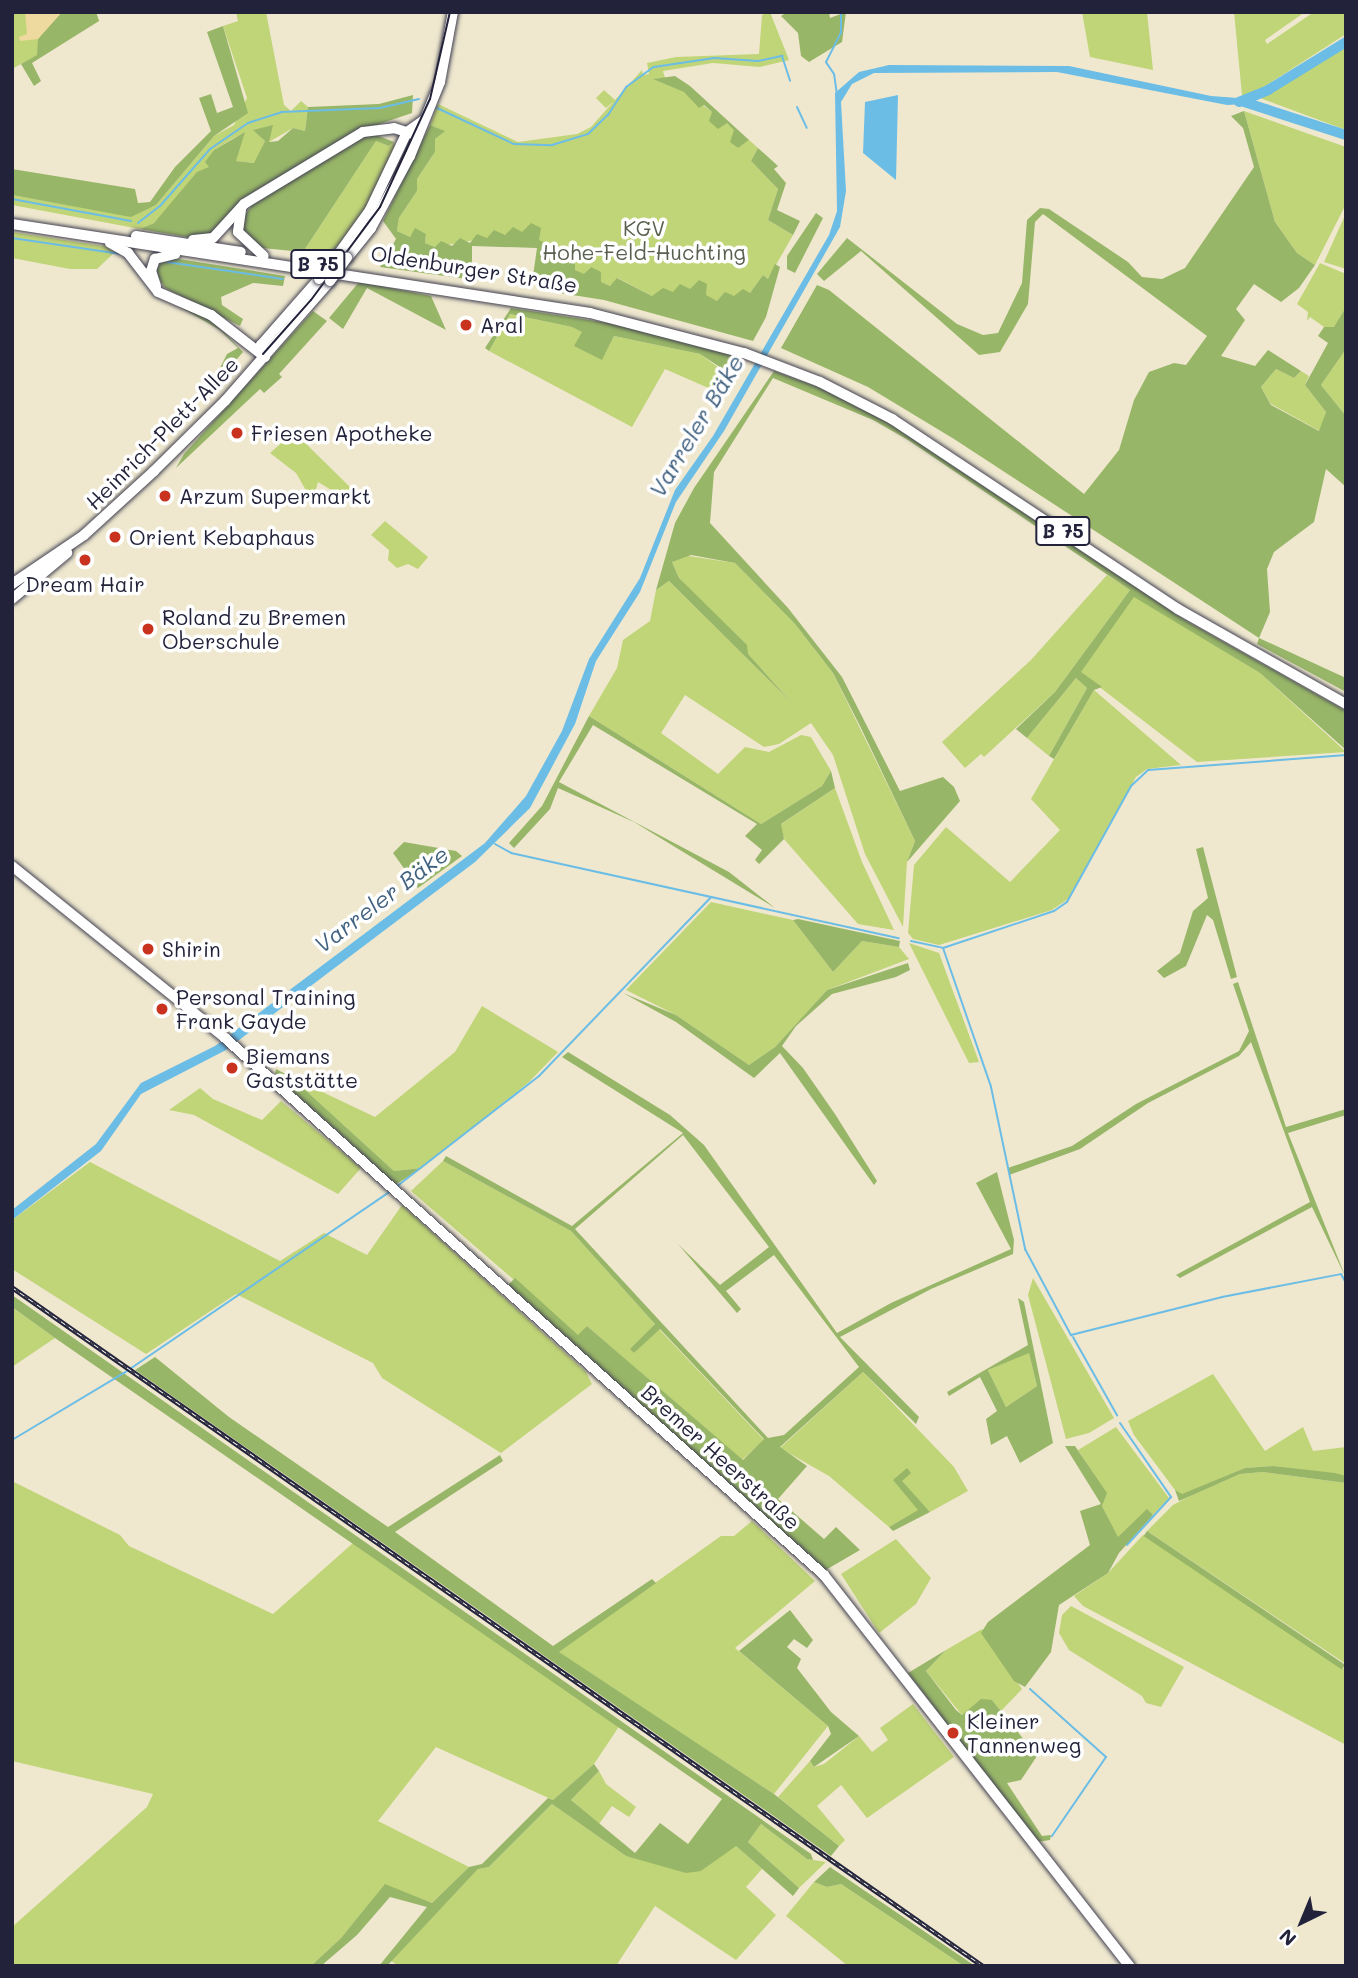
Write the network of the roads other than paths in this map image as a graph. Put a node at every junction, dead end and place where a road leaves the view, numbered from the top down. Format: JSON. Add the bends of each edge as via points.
{"nodes":[{"id":1,"x":453,"y":12,"type":"edge"},
{"id":2,"x":425,"y":120,"type":"junction"},
{"id":3,"x":407,"y":132,"type":"junction"},
{"id":4,"x":418,"y":136,"type":"junction"},
{"id":5,"x":244,"y":204,"type":"junction"},
{"id":6,"x":12,"y":217,"type":"edge"},
{"id":7,"x":12,"y":224,"type":"edge"},
{"id":8,"x":103,"y":238,"type":"junction"},
{"id":9,"x":165,"y":240,"type":"junction"},
{"id":10,"x":203,"y":254,"type":"junction"},
{"id":11,"x":264,"y":256,"type":"junction"},
{"id":12,"x":342,"y":257,"type":"junction"},
{"id":13,"x":162,"y":294,"type":"junction"},
{"id":14,"x":752,"y":352,"type":"junction"},
{"id":15,"x":265,"y":357,"type":"junction"},
{"id":16,"x":777,"y":361,"type":"junction"},
{"id":17,"x":84,"y":535,"type":"junction"},
{"id":18,"x":12,"y":584,"type":"edge"},
{"id":19,"x":12,"y":599,"type":"edge"},
{"id":20,"x":1346,"y":696,"type":"edge"},
{"id":21,"x":1346,"y":704,"type":"edge"},
{"id":22,"x":12,"y":866,"type":"edge"},
{"id":23,"x":1130,"y":1966,"type":"edge"}],
"edges":[{"from":1,"to":2,"type":"main road","name":"Heinrich-Plett-Allee","via":[[440,82]]},
{"from":2,"to":3,"type":"main road"},
{"from":2,"to":4,"type":"main road","name":"Heinrich-Plett-Allee"},
{"from":3,"to":4,"type":"highway"},
{"from":3,"to":5,"type":"highway","via":[[383,128],[363,132]]},
{"from":3,"to":12,"type":"main road","name":"Heinrich-Plett-Allee"},
{"from":4,"to":12,"type":"main road","name":"Heinrich-Plett-Allee","via":[[381,211]]},
{"from":5,"to":9,"type":"highway","via":[[213,238]]},
{"from":5,"to":11,"type":"highway","via":[[238,232]]},
{"from":6,"to":9,"type":"highway","name":"Oldenburger Straße","number":"B 75"},
{"from":7,"to":8,"type":"highway","name":"Oldenburger Straße","number":"B 75"},
{"from":8,"to":10,"type":"highway","name":"Oldenburger Straße","number":"B 75"},
{"from":8,"to":13,"type":"highway","via":[[128,253]]},
{"from":9,"to":11,"type":"highway","name":"Oldenburger Straße","number":"B 75"},
{"from":10,"to":13,"type":"highway","via":[[164,254],[155,259],[152,277]]},
{"from":10,"to":14,"type":"highway","name":"Oldenburger Straße","number":"B 75","via":[[590,313]]},
{"from":11,"to":14,"type":"highway","name":"Oldenburger Straße","number":"B 75","via":[[611,311]]},
{"from":12,"to":15,"type":"main road","name":"Heinrich-Plett-Allee","bridge":true},
{"from":13,"to":15,"type":"highway","via":[[211,315]]},
{"from":14,"to":16,"type":"highway","number":"B 75"},
{"from":15,"to":17,"type":"main road","name":"Heinrich-Plett-Allee","via":[[180,447]]},
{"from":16,"to":20,"type":"highway","number":"B 75","via":[[915,424],[1178,600]]},
{"from":16,"to":21,"type":"highway","number":"B 75","via":[[892,419],[1178,609]]},
{"from":17,"to":18,"type":"main road","name":"Heinrich-Plett-Allee"},
{"from":17,"to":19,"type":"main road","name":"Heinrich-Plett-Allee"},
{"from":22,"to":23,"type":"main road","name":"Bremer Heerstraße","via":[[227,1040],[824,1575]]}]}
